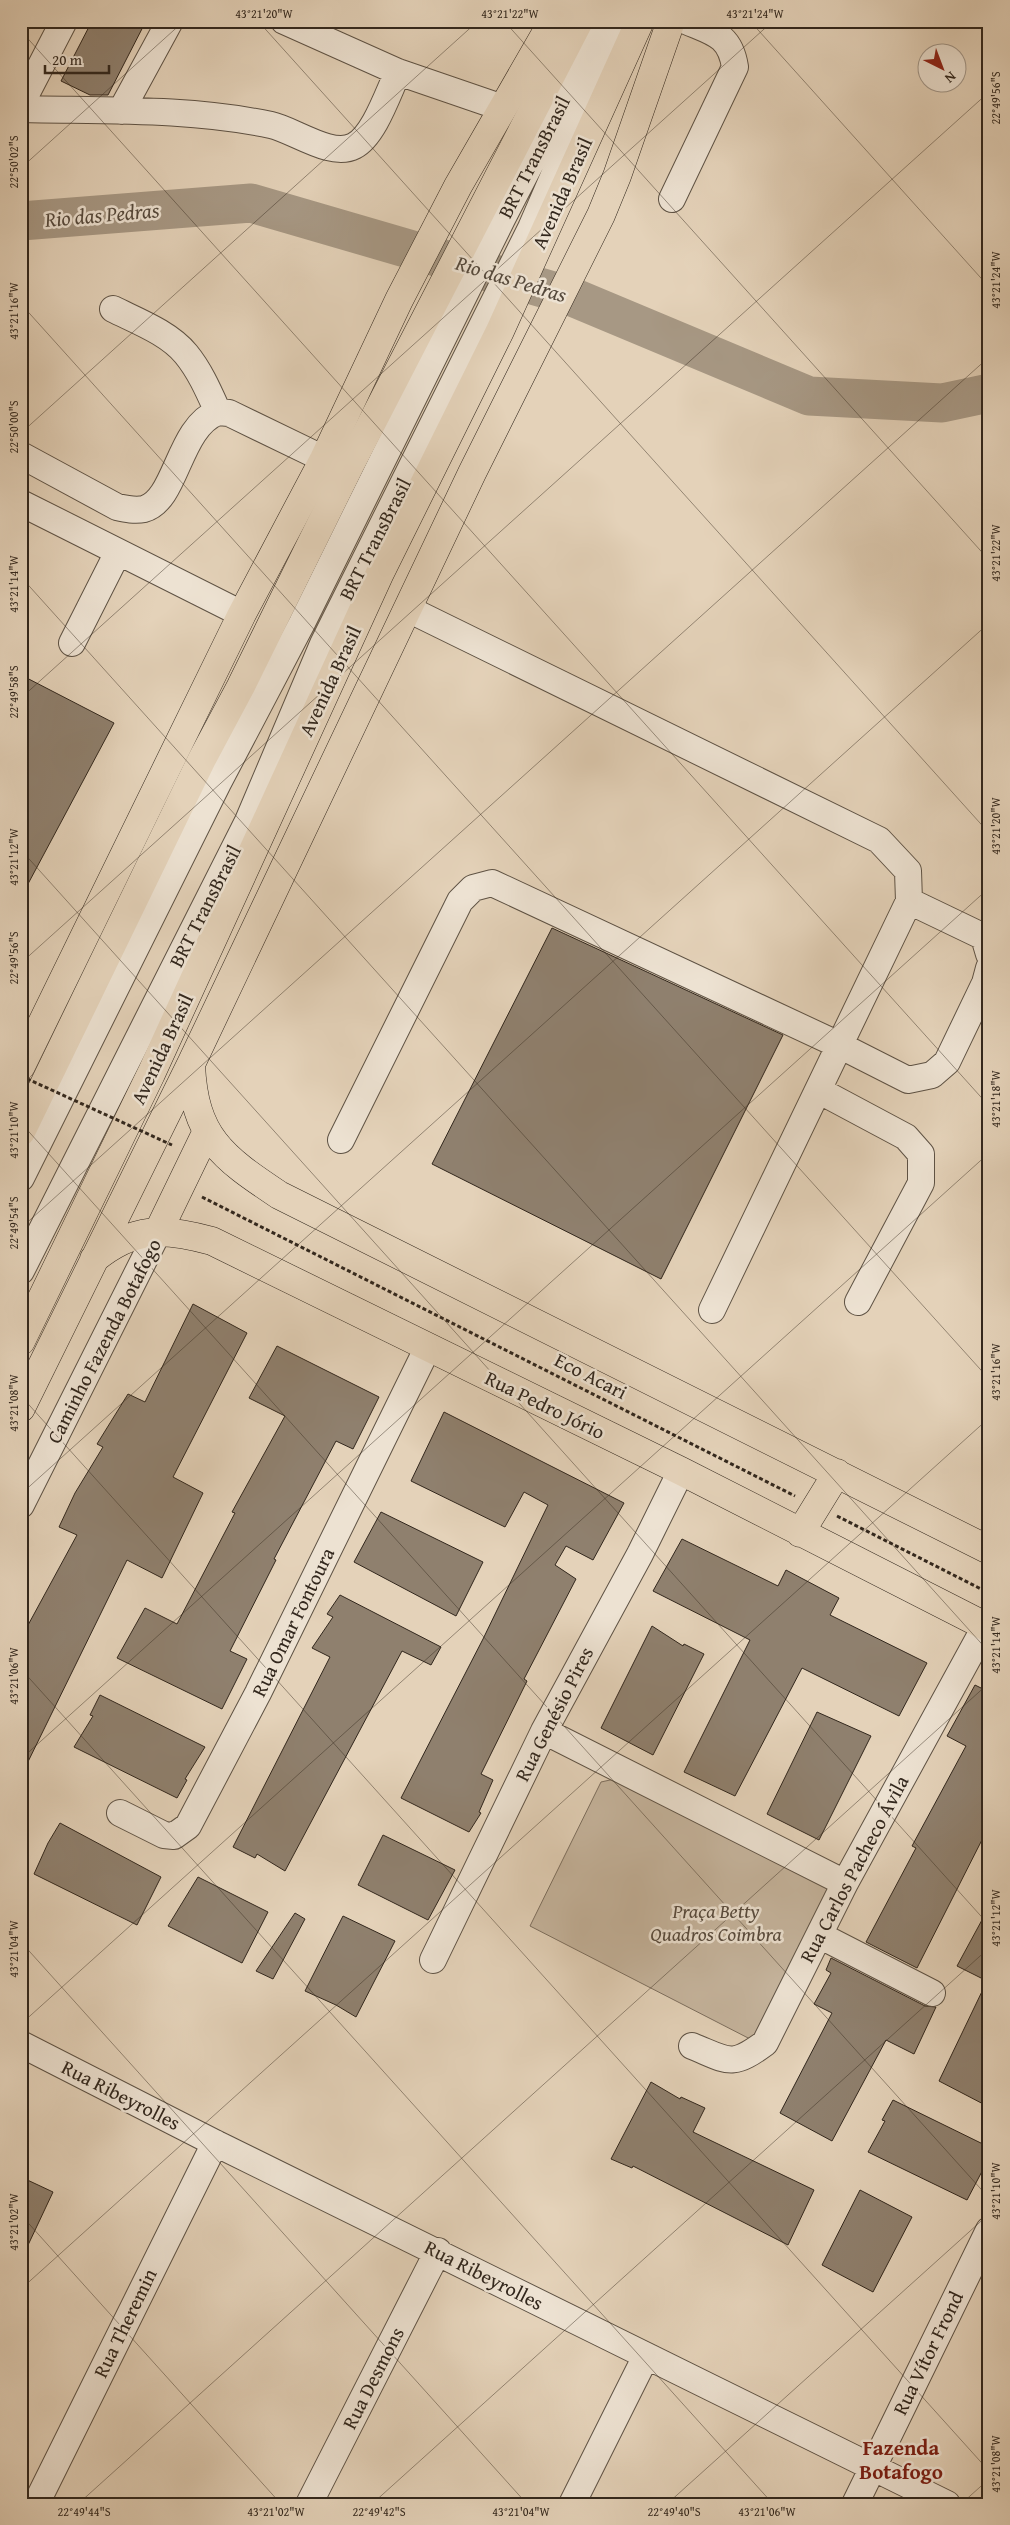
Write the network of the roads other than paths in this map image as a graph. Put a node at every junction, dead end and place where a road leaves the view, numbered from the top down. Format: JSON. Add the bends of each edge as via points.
{"nodes":[{"id":1,"x":64,"y":21,"type":"edge"},
{"id":2,"x":170,"y":21,"type":"edge"},
{"id":3,"x":284,"y":21,"type":"edge"},
{"id":4,"x":553,"y":21,"type":"edge"},
{"id":5,"x":579,"y":21,"type":"edge"},
{"id":6,"x":604,"y":21,"type":"edge"},
{"id":7,"x":621,"y":21,"type":"edge"},
{"id":8,"x":640,"y":21,"type":"edge"},
{"id":9,"x":671,"y":21,"type":"edge"},
{"id":10,"x":686,"y":21,"type":"edge"},
{"id":11,"x":398,"y":72,"type":"junction"},
{"id":12,"x":21,"y":104,"type":"edge"},
{"id":13,"x":504,"y":108,"type":"junction"},
{"id":14,"x":21,"y":109,"type":"edge"},
{"id":15,"x":121,"y":111,"type":"junction"},
{"id":16,"x":672,"y":200,"type":"dead end"},
{"id":17,"x":493,"y":210,"type":"junction"},
{"id":18,"x":537,"y":230,"type":"junction"},
{"id":19,"x":114,"y":310,"type":"dead end"},
{"id":20,"x":492,"y":326,"type":"junction"},
{"id":21,"x":218,"y":412,"type":"junction"},
{"id":22,"x":21,"y":456,"type":"edge"},
{"id":23,"x":324,"y":459,"type":"junction"},
{"id":24,"x":21,"y":503,"type":"edge"},
{"id":25,"x":118,"y":552,"type":"junction"},
{"id":26,"x":408,"y":609,"type":"junction"},
{"id":27,"x":242,"y":614,"type":"junction"},
{"id":28,"x":72,"y":643,"type":"dead end"},
{"id":29,"x":909,"y":901,"type":"junction"},
{"id":30,"x":989,"y":954,"type":"edge"},
{"id":31,"x":989,"y":968,"type":"edge"},
{"id":32,"x":839,"y":1045,"type":"junction"},
{"id":33,"x":191,"y":1064,"type":"junction"},
{"id":34,"x":21,"y":1066,"type":"edge"},
{"id":35,"x":818,"y":1090,"type":"junction"},
{"id":36,"x":21,"y":1132,"type":"edge"},
{"id":37,"x":206,"y":1133,"type":"junction"},
{"id":38,"x":342,"y":1140,"type":"dead end"},
{"id":39,"x":21,"y":1178,"type":"edge"},
{"id":40,"x":160,"y":1230,"type":"junction"},
{"id":41,"x":94,"y":1259,"type":"junction"},
{"id":42,"x":21,"y":1271,"type":"edge"},
{"id":43,"x":858,"y":1302,"type":"dead end"},
{"id":44,"x":712,"y":1310,"type":"dead end"},
{"id":45,"x":21,"y":1341,"type":"edge"},
{"id":46,"x":428,"y":1347,"type":"junction"},
{"id":47,"x":21,"y":1408,"type":"edge"},
{"id":48,"x":681,"y":1471,"type":"junction"},
{"id":49,"x":837,"y":1473,"type":"junction"},
{"id":50,"x":21,"y":1504,"type":"edge"},
{"id":51,"x":800,"y":1533,"type":"junction"},
{"id":52,"x":989,"y":1550,"type":"edge"},
{"id":53,"x":987,"y":1628,"type":"edge"},
{"id":54,"x":544,"y":1731,"type":"junction"},
{"id":55,"x":120,"y":1813,"type":"dead end"},
{"id":56,"x":845,"y":1883,"type":"junction"},
{"id":57,"x":819,"y":1935,"type":"junction"},
{"id":58,"x":433,"y":1960,"type":"dead end"},
{"id":59,"x":932,"y":1993,"type":"dead end"},
{"id":60,"x":21,"y":2044,"type":"edge"},
{"id":61,"x":692,"y":2046,"type":"dead end"},
{"id":62,"x":215,"y":2143,"type":"junction"},
{"id":63,"x":989,"y":2230,"type":"edge"},
{"id":64,"x":438,"y":2252,"type":"junction"},
{"id":65,"x":646,"y":2356,"type":"junction"},
{"id":66,"x":873,"y":2466,"type":"junction"},
{"id":67,"x":36,"y":2504,"type":"edge"},
{"id":68,"x":309,"y":2504,"type":"edge"},
{"id":69,"x":572,"y":2504,"type":"edge"},
{"id":70,"x":855,"y":2504,"type":"edge"},
{"id":71,"x":947,"y":2504,"type":"edge"}],
"edges":[{"from":1,"to":12,"type":"street"},
{"from":2,"to":15,"type":"street"},
{"from":3,"to":11,"type":"street"},
{"from":4,"to":13,"type":"main road"},
{"from":5,"to":17,"type":"main road"},
{"from":6,"to":17,"type":"street","name":"BRT TransBrasil"},
{"from":7,"to":18,"type":"street","name":"BRT TransBrasil"},
{"from":8,"to":18,"type":"main road","name":"Avenida Brasil"},
{"from":9,"to":26,"type":"main road","name":"Avenida Brasil","via":[[617,176],[585,249],[472,473]]},
{"from":10,"to":16,"type":"street","via":[[717,34],[732,50],[735,67]]},
{"from":11,"to":13,"type":"street"},
{"from":11,"to":15,"type":"street","via":[[363,140],[344,149],[328,148],[278,127],[231,117]]},
{"from":13,"to":23,"type":"main road","via":[[458,186],[399,300]]},
{"from":14,"to":15,"type":"street"},
{"from":17,"to":36,"type":"main road","via":[[424,318],[202,759]]},
{"from":17,"to":39,"type":"street","name":"BRT TransBrasil","via":[[457,313]]},
{"from":18,"to":20,"type":"main road","name":"Avenida Brasil"},
{"from":19,"to":21,"type":"street","via":[[162,335],[185,352],[197,368]]},
{"from":20,"to":42,"type":"street","name":"BRT TransBrasil","via":[[323,644],[248,821]]},
{"from":20,"to":45,"type":"main road","name":"Avenida Brasil","via":[[151,1074]]},
{"from":21,"to":22,"type":"street","via":[[200,424],[156,502],[146,509],[117,507]]},
{"from":21,"to":23,"type":"street","via":[[229,413]]},
{"from":23,"to":27,"type":"main road"},
{"from":24,"to":25,"type":"street"},
{"from":25,"to":27,"type":"street"},
{"from":25,"to":28,"type":"street"},
{"from":26,"to":29,"type":"street","via":[[879,840],[908,871]]},
{"from":26,"to":33,"type":"main road","name":"Avenida Brasil"},
{"from":27,"to":34,"type":"main road"},
{"from":29,"to":30,"type":"street","via":[[984,937]]},
{"from":29,"to":32,"type":"street"},
{"from":31,"to":32,"type":"street","via":[[947,1062],[932,1075],[908,1080]]},
{"from":32,"to":35,"type":"street"},
{"from":32,"to":38,"type":"street","via":[[492,883],[473,888],[460,901]]},
{"from":33,"to":37,"type":"main road","via":[[196,1109]]},
{"from":33,"to":41,"type":"main road","name":"Avenida Brasil"},
{"from":35,"to":43,"type":"street","via":[[906,1137],[921,1154],[921,1182]]},
{"from":35,"to":44,"type":"street"},
{"from":37,"to":40,"type":"main road"},
{"from":37,"to":49,"type":"main road","via":[[232,1161],[279,1195]]},
{"from":40,"to":41,"type":"main road","name":"Rua Pedro Jório","via":[[133,1236],[109,1247]]},
{"from":40,"to":46,"type":"main road","name":"Rua Pedro Jório","via":[[212,1241]]},
{"from":40,"to":50,"type":"street","name":"Caminho Fazenda Botafogo"},
{"from":41,"to":47,"type":"main road","name":"Avenida Brasil"},
{"from":46,"to":48,"type":"main road","name":"Rua Pedro Jório"},
{"from":46,"to":55,"type":"street","name":"Rua Omar Fontoura","via":[[258,1693],[188,1826],[174,1836],[164,1835]]},
{"from":48,"to":51,"type":"main road","name":"Rua Pedro Jório"},
{"from":48,"to":54,"type":"street","name":"Rua Genésio Pires"},
{"from":49,"to":51,"type":"main road"},
{"from":49,"to":52,"type":"main road"},
{"from":51,"to":53,"type":"main road","name":"Rua Pedro Jório"},
{"from":53,"to":56,"type":"street","name":"Rua Carlos Pacheco Ávila"},
{"from":54,"to":56,"type":"street"},
{"from":54,"to":58,"type":"street","name":"Rua Genésio Pires"},
{"from":56,"to":57,"type":"street","name":"Rua Carlos Pacheco Ávila"},
{"from":57,"to":59,"type":"street"},
{"from":57,"to":61,"type":"street","name":"Rua Carlos Pacheco Ávila","via":[[765,2042],[744,2058],[731,2061]]},
{"from":60,"to":62,"type":"street","name":"Rua Ribeyrolles"},
{"from":62,"to":64,"type":"street","name":"Rua Ribeyrolles"},
{"from":62,"to":67,"type":"street","name":"Rua Theremin"},
{"from":63,"to":66,"type":"street","name":"Rua Vítor Frond"},
{"from":64,"to":65,"type":"street","name":"Rua Ribeyrolles"},
{"from":64,"to":68,"type":"street","name":"Rua Desmons"},
{"from":65,"to":66,"type":"street","name":"Rua Ribeyrolles"},
{"from":65,"to":69,"type":"street"},
{"from":66,"to":70,"type":"street","name":"Rua Vítor Frond"},
{"from":66,"to":71,"type":"street","name":"Rua Ribeyrolles"}]}
